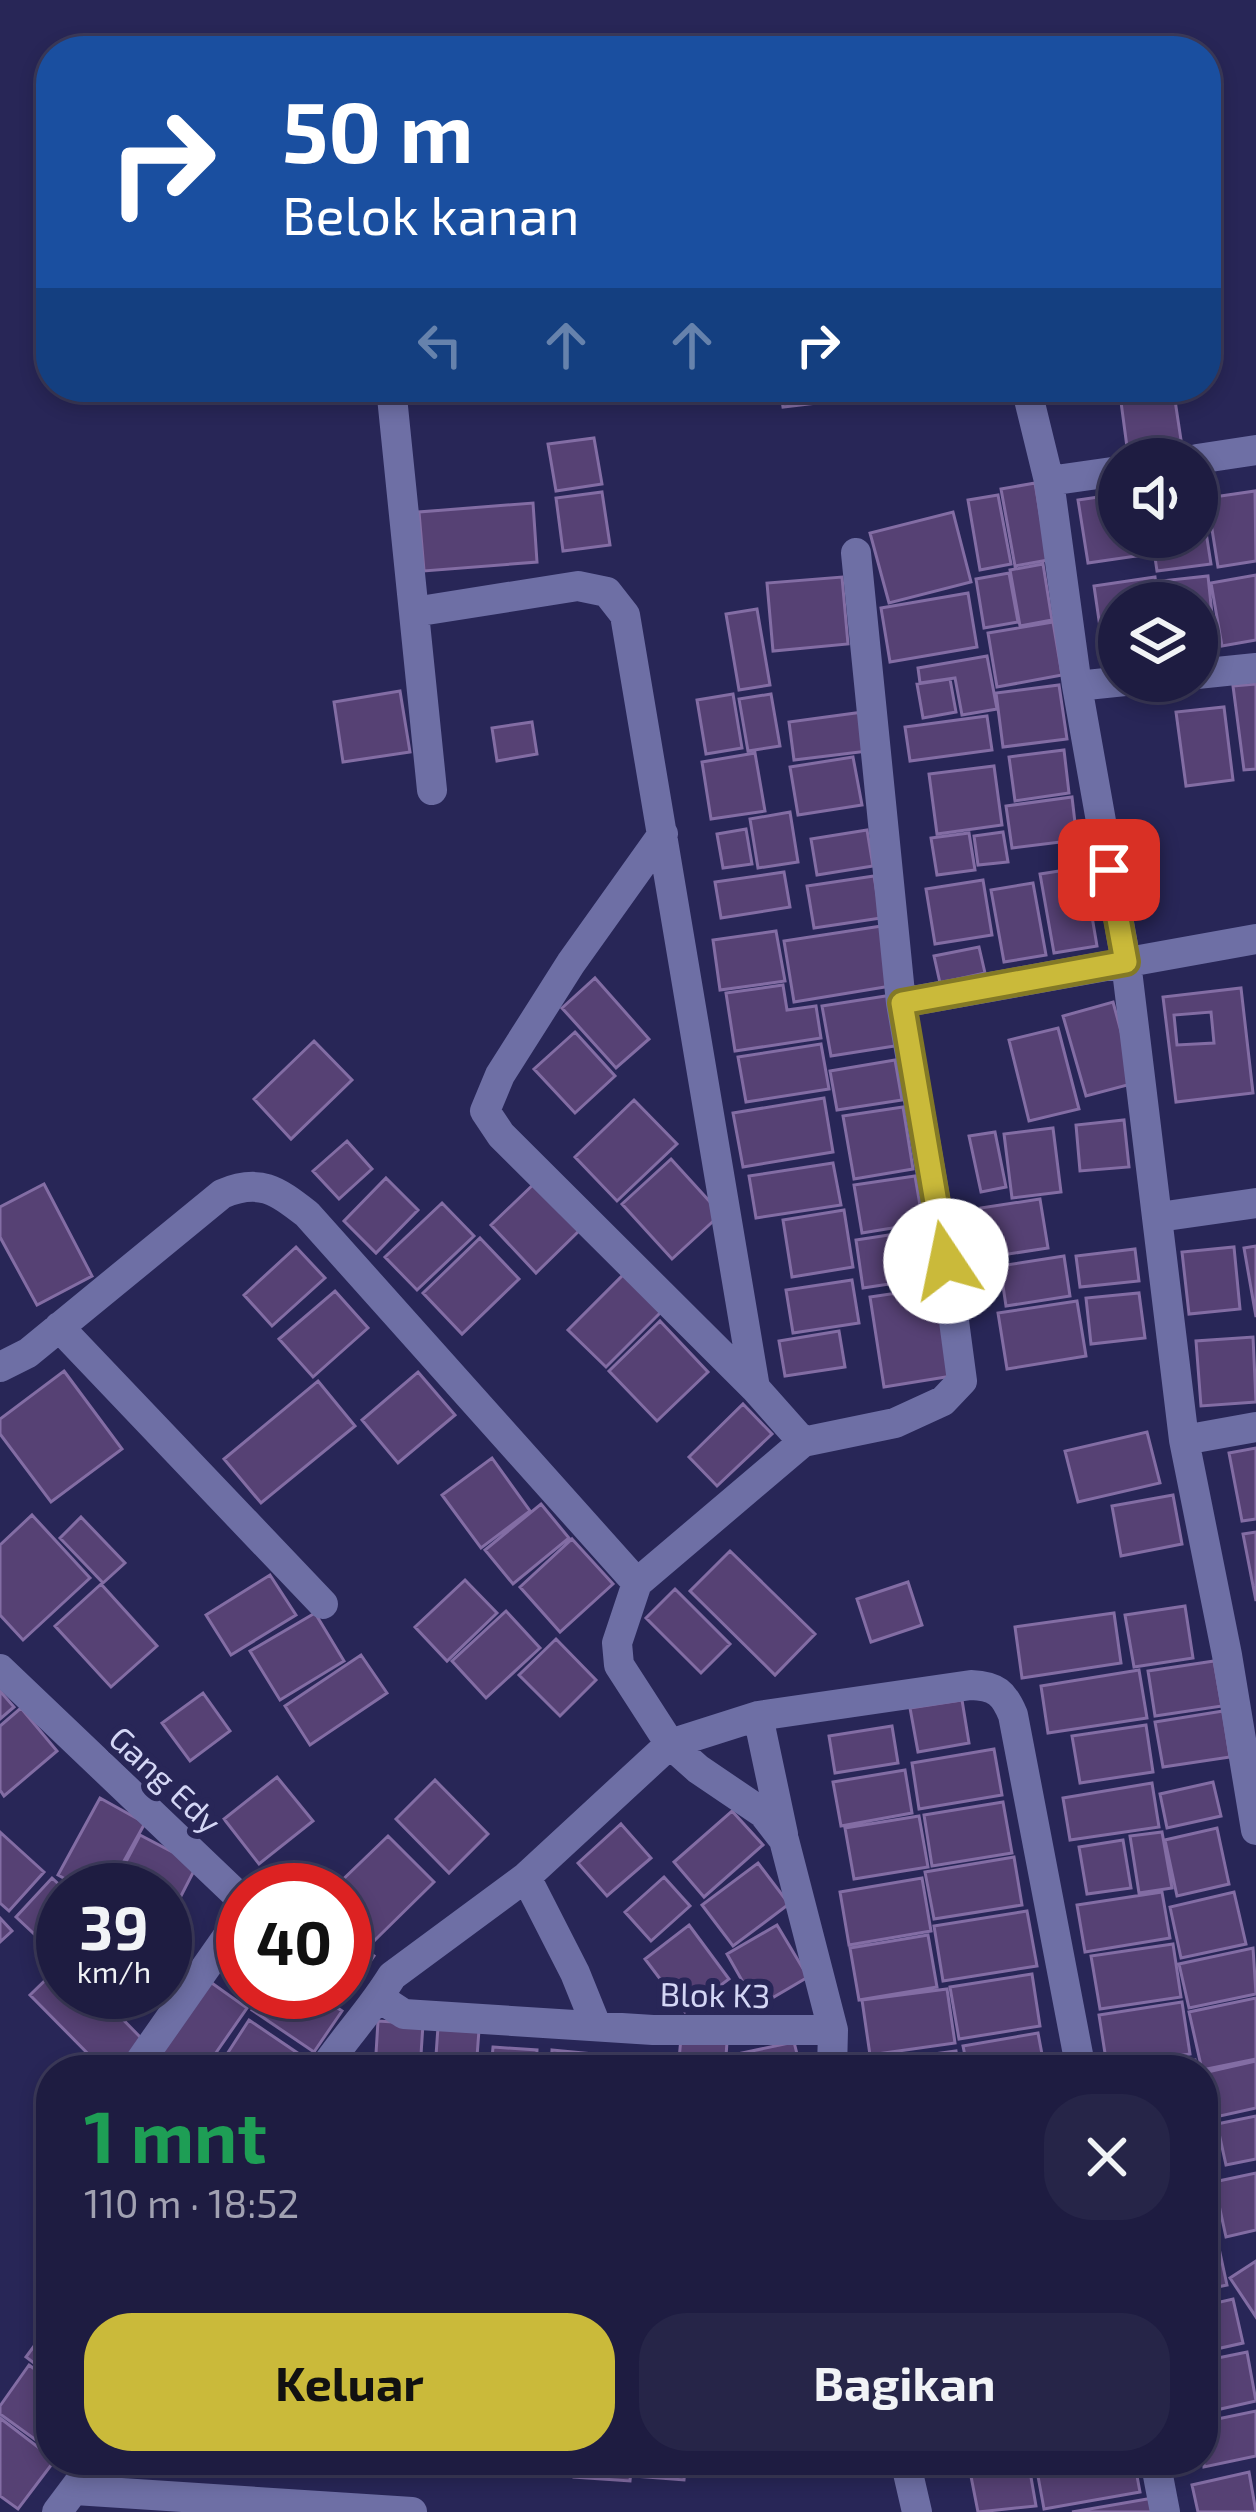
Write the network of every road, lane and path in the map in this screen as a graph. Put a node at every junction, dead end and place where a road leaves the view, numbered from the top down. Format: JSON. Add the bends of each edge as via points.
{"nodes":[{"id":1,"x":393,"y":402,"type":"edge"},
{"id":2,"x":1030,"y":402,"type":"edge"},
{"id":3,"x":1256,"y":450,"type":"edge"},
{"id":4,"x":1218,"y":456,"type":"edge"},
{"id":5,"x":1098,"y":474,"type":"edge"},
{"id":6,"x":1049,"y":482,"type":"junction"},
{"id":7,"x":856,"y":553,"type":"dead end"},
{"id":8,"x":414,"y":611,"type":"junction"},
{"id":9,"x":1256,"y":668,"type":"edge"},
{"id":10,"x":1218,"y":672,"type":"edge"},
{"id":11,"x":1098,"y":684,"type":"edge"},
{"id":12,"x":1076,"y":686,"type":"junction"},
{"id":13,"x":432,"y":790,"type":"dead end"},
{"id":14,"x":663,"y":834,"type":"junction"},
{"id":15,"x":1256,"y":939,"type":"edge"},
{"id":16,"x":1126,"y":962,"type":"junction"},
{"id":17,"x":902,"y":1003,"type":"junction"},
{"id":18,"x":1256,"y":1203,"type":"edge"},
{"id":19,"x":1159,"y":1217,"type":"junction"},
{"id":20,"x":59,"y":1327,"type":"junction"},
{"id":21,"x":0,"y":1367,"type":"edge"},
{"id":22,"x":754,"y":1388,"type":"junction"},
{"id":23,"x":1256,"y":1427,"type":"edge"},
{"id":24,"x":1184,"y":1440,"type":"junction"},
{"id":25,"x":803,"y":1442,"type":"junction"},
{"id":26,"x":637,"y":1583,"type":"junction"},
{"id":27,"x":323,"y":1604,"type":"dead end"},
{"id":28,"x":1242,"y":1652,"type":"edge"},
{"id":29,"x":0,"y":1669,"type":"edge"},
{"id":30,"x":758,"y":1716,"type":"junction"},
{"id":31,"x":670,"y":1744,"type":"junction"},
{"id":32,"x":1256,"y":1829,"type":"edge"},
{"id":33,"x":784,"y":1840,"type":"junction"},
{"id":34,"x":526,"y":1877,"type":"junction"},
{"id":35,"x":381,"y":1999,"type":"junction"},
{"id":36,"x":596,"y":2024,"type":"junction"},
{"id":37,"x":833,"y":2030,"type":"junction"},
{"id":38,"x":144,"y":2055,"type":"edge"},
{"id":39,"x":333,"y":2055,"type":"edge"},
{"id":40,"x":832,"y":2055,"type":"edge"},
{"id":41,"x":1078,"y":2055,"type":"edge"},
{"id":42,"x":84,"y":2475,"type":"edge"},
{"id":43,"x":908,"y":2475,"type":"edge"},
{"id":44,"x":1158,"y":2475,"type":"edge"},
{"id":45,"x":66,"y":2501,"type":"edge"},
{"id":46,"x":412,"y":2512,"type":"edge"},
{"id":47,"x":917,"y":2512,"type":"edge"},
{"id":48,"x":1165,"y":2512,"type":"edge"}],
"edges":[{"from":1,"to":8,"type":"street"},
{"from":2,"to":6,"type":"street"},
{"from":3,"to":4,"type":"street"},
{"from":5,"to":6,"type":"street"},
{"from":6,"to":12,"type":"street"},
{"from":7,"to":17,"type":"street"},
{"from":8,"to":13,"type":"street"},
{"from":8,"to":14,"type":"street","via":[[578,586],[607,592],[625,615]]},
{"from":9,"to":10,"type":"street"},
{"from":11,"to":12,"type":"street"},
{"from":12,"to":16,"type":"street"},
{"from":14,"to":22,"type":"street"},
{"from":14,"to":22,"type":"street","via":[[571,963],[484,1111]]},
{"from":15,"to":16,"type":"street"},
{"from":16,"to":17,"type":"street"},
{"from":16,"to":19,"type":"street"},
{"from":17,"to":25,"type":"street","via":[[962,1381],[943,1401],[895,1423]]},
{"from":18,"to":19,"type":"street"},
{"from":19,"to":24,"type":"street"},
{"from":20,"to":21,"type":"street"},
{"from":20,"to":26,"type":"street","via":[[222,1194],[247,1184],[270,1189],[307,1214]]},
{"from":20,"to":27,"type":"street"},
{"from":22,"to":25,"type":"street"},
{"from":23,"to":24,"type":"street"},
{"from":24,"to":28,"type":"street"},
{"from":25,"to":26,"type":"street"},
{"from":26,"to":31,"type":"street","via":[[619,1631],[619,1665]]},
{"from":28,"to":32,"type":"street"},
{"from":29,"to":38,"type":"street","name":"Gang Edy","via":[[242,1907]]},
{"from":30,"to":31,"type":"street"},
{"from":30,"to":33,"type":"street"},
{"from":30,"to":41,"type":"street","via":[[971,1685],[1005,1694]]},
{"from":31,"to":33,"type":"street","via":[[763,1813]]},
{"from":31,"to":34,"type":"street"},
{"from":33,"to":37,"type":"street"},
{"from":34,"to":35,"type":"street","via":[[392,1976]]},
{"from":34,"to":36,"type":"street"},
{"from":35,"to":36,"type":"street","name":"Blok K3","via":[[404,2014]]},
{"from":35,"to":39,"type":"street"},
{"from":36,"to":37,"type":"street","name":"Blok K3"},
{"from":37,"to":40,"type":"street"},
{"from":42,"to":45,"type":"street"},
{"from":43,"to":47,"type":"street"},
{"from":44,"to":48,"type":"street"},
{"from":45,"to":46,"type":"street"}]}
